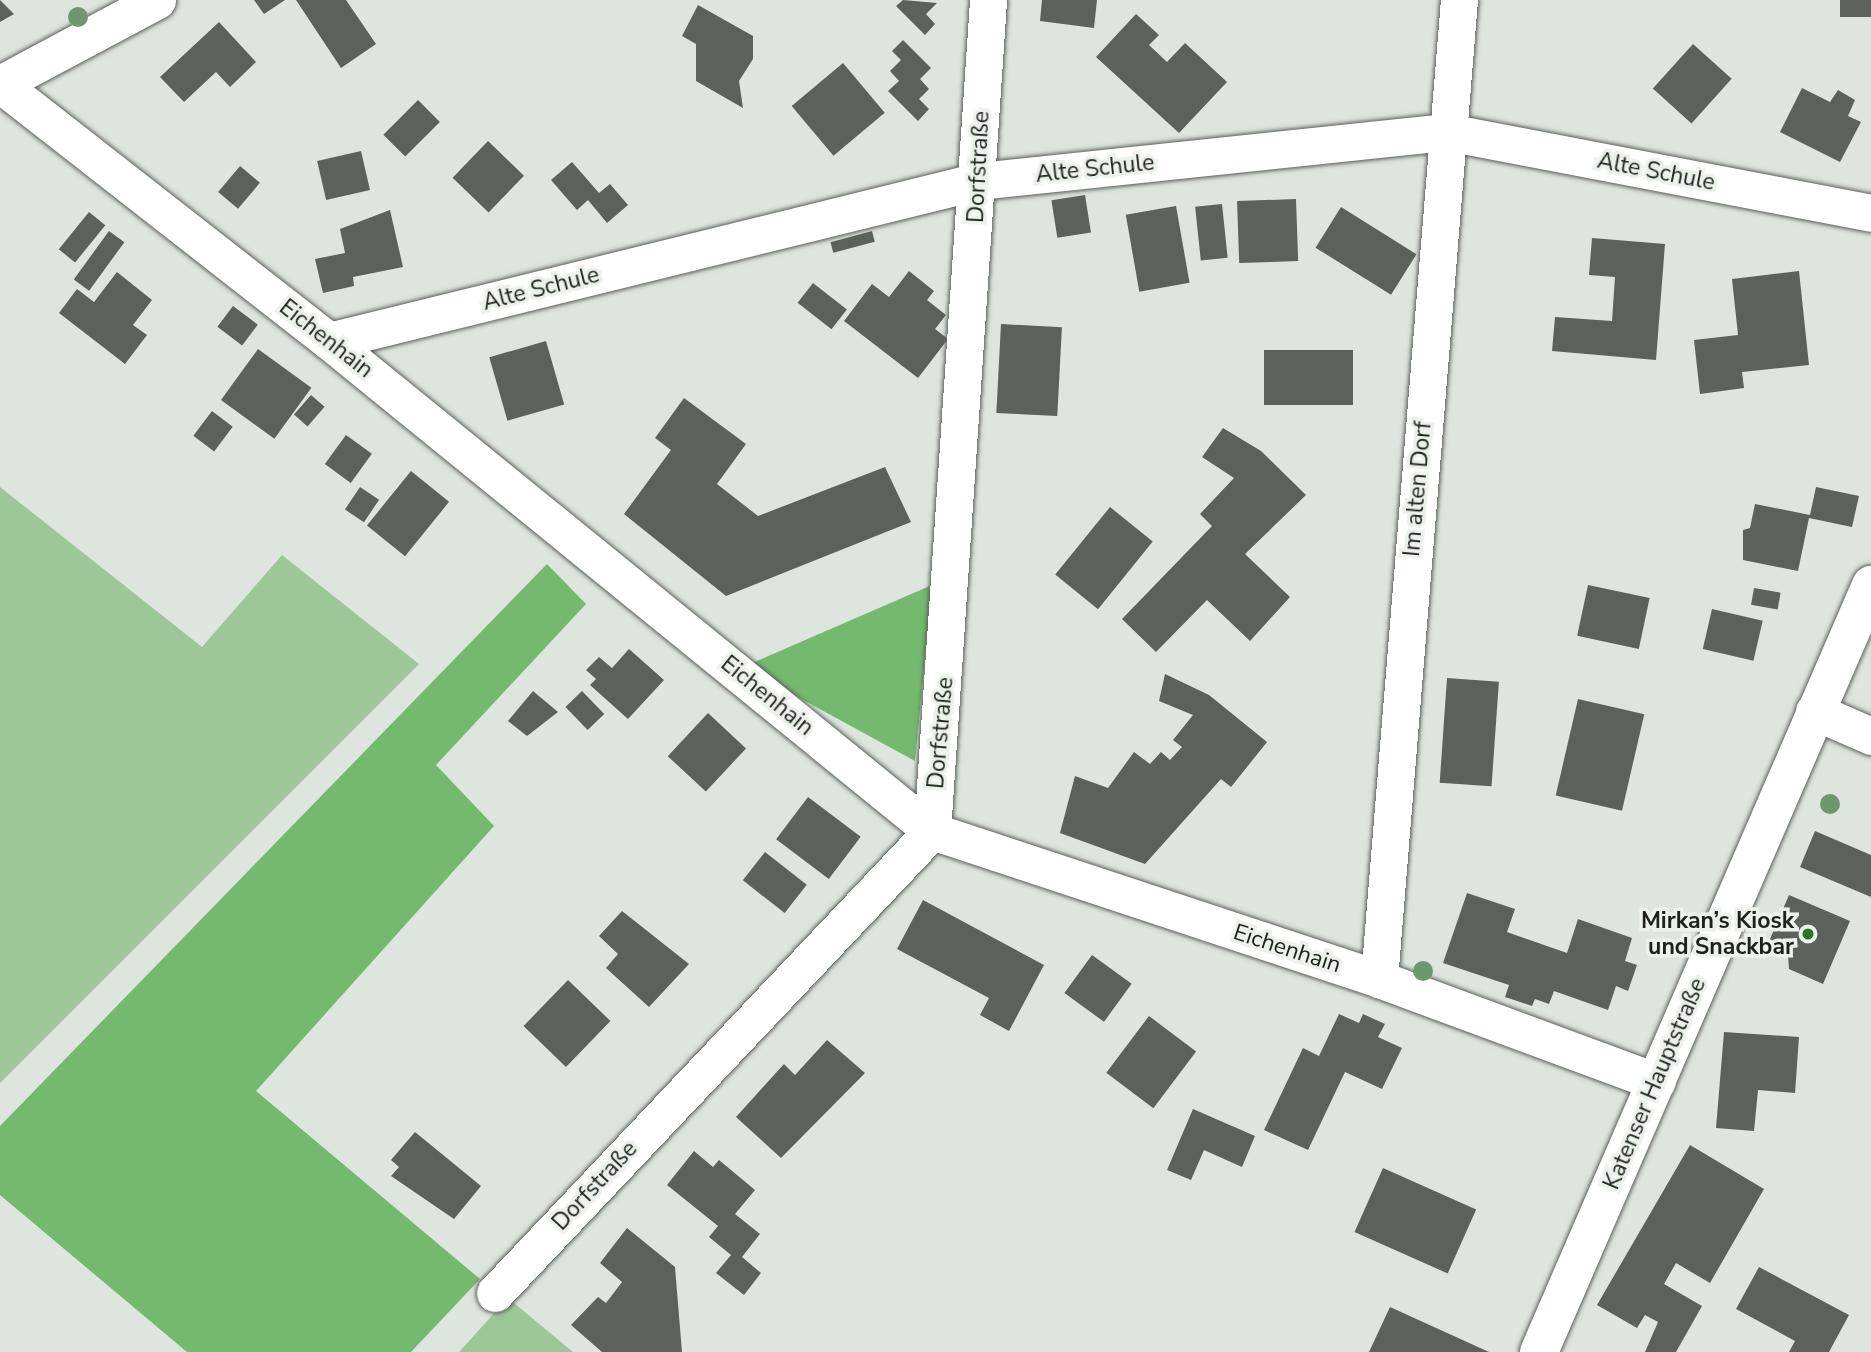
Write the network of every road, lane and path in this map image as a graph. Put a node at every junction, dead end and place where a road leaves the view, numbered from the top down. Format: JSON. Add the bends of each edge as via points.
{"nodes":[{"id":1,"x":158,"y":0,"type":"edge"},
{"id":2,"x":988,"y":0,"type":"edge"},
{"id":3,"x":1459,"y":0,"type":"edge"},
{"id":4,"x":0,"y":84,"type":"edge"},
{"id":5,"x":1447,"y":132,"type":"junction"},
{"id":6,"x":979,"y":181,"type":"junction"},
{"id":7,"x":1871,"y":214,"type":"edge"},
{"id":8,"x":329,"y":341,"type":"junction"},
{"id":9,"x":1871,"y":585,"type":"edge"},
{"id":10,"x":1814,"y":712,"type":"junction"},
{"id":11,"x":1871,"y":736,"type":"edge"},
{"id":12,"x":932,"y":831,"type":"junction"},
{"id":13,"x":1379,"y":979,"type":"junction"},
{"id":14,"x":1657,"y":1082,"type":"junction"},
{"id":15,"x":495,"y":1293,"type":"dead end"},
{"id":16,"x":1539,"y":1352,"type":"edge"}],
"edges":[{"from":1,"to":4,"type":"street"},
{"from":2,"to":6,"type":"street","name":"Dorfstraße"},
{"from":3,"to":5,"type":"street","name":"Im alten Dorf"},
{"from":4,"to":8,"type":"street","name":"Eichenhain"},
{"from":5,"to":6,"type":"street","name":"Alte Schule"},
{"from":5,"to":7,"type":"street","name":"Alte Schule"},
{"from":5,"to":13,"type":"street","name":"Im alten Dorf"},
{"from":6,"to":8,"type":"street","name":"Alte Schule"},
{"from":6,"to":12,"type":"street","name":"Dorfstraße"},
{"from":8,"to":12,"type":"street","name":"Eichenhain"},
{"from":9,"to":10,"type":"street","name":"Katenser Hauptstraße"},
{"from":10,"to":11,"type":"street"},
{"from":10,"to":14,"type":"street","name":"Katenser Hauptstraße"},
{"from":12,"to":13,"type":"street","name":"Eichenhain"},
{"from":12,"to":15,"type":"street","name":"Dorfstraße"},
{"from":13,"to":14,"type":"street","name":"Eichenhain"},
{"from":14,"to":16,"type":"street","name":"Katenser Hauptstraße"}]}
